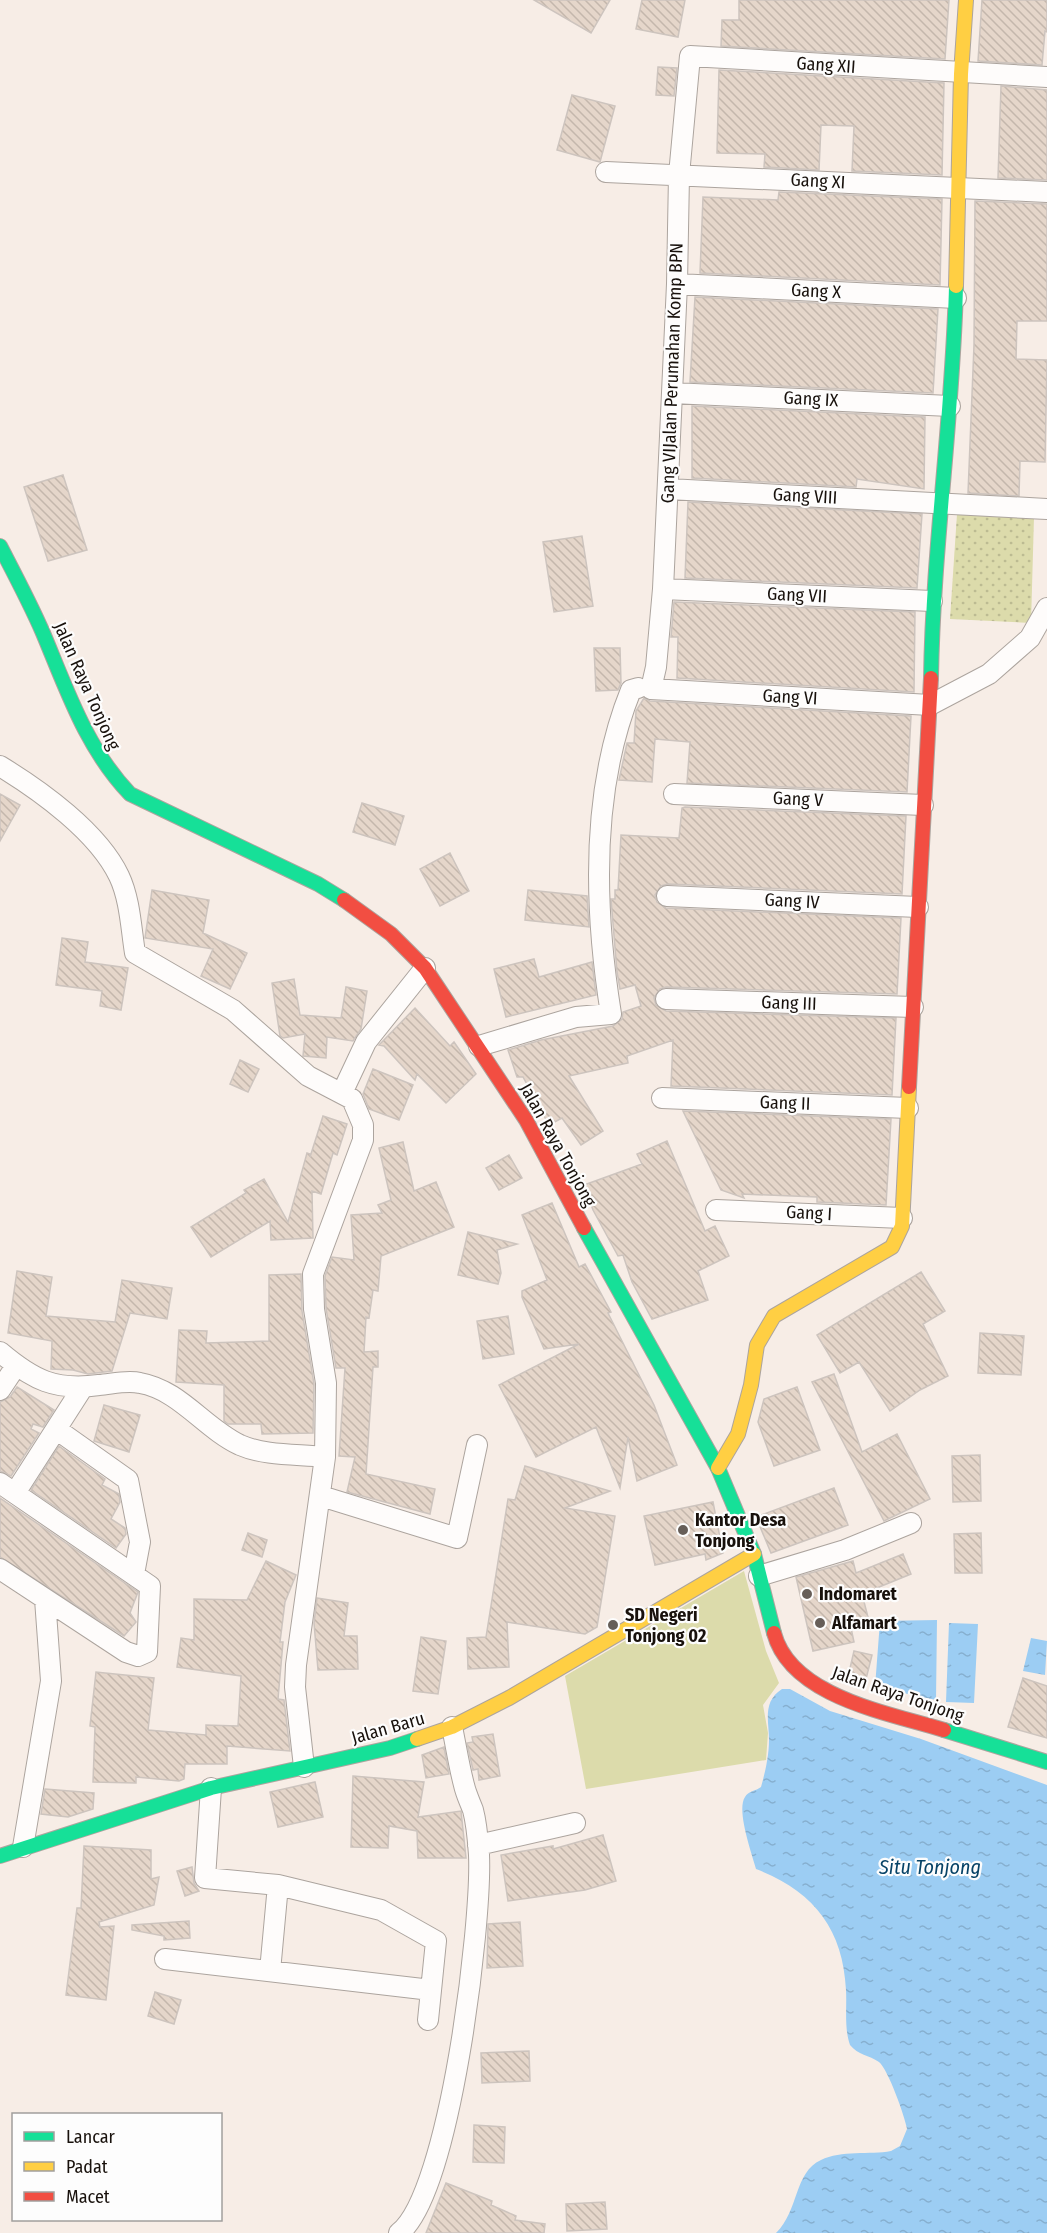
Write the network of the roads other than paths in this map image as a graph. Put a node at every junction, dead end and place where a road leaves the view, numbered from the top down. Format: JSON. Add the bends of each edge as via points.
{"nodes":[{"id":1,"x":966,"y":0,"type":"edge"},
{"id":2,"x":690,"y":56,"type":"joint"},
{"id":3,"x":961,"y":74,"type":"junction"},
{"id":4,"x":1047,"y":77,"type":"edge"},
{"id":5,"x":606,"y":172,"type":"dead end"},
{"id":6,"x":679,"y":174,"type":"junction"},
{"id":7,"x":958,"y":187,"type":"junction"},
{"id":8,"x":1047,"y":192,"type":"edge"},
{"id":9,"x":677,"y":284,"type":"junction"},
{"id":10,"x":956,"y":298,"type":"junction"},
{"id":11,"x":672,"y":393,"type":"junction"},
{"id":12,"x":950,"y":406,"type":"junction"},
{"id":13,"x":668,"y":489,"type":"junction"},
{"id":14,"x":943,"y":503,"type":"junction"},
{"id":15,"x":1047,"y":509,"type":"edge"},
{"id":16,"x":0,"y":546,"type":"edge"},
{"id":17,"x":663,"y":589,"type":"junction"},
{"id":18,"x":932,"y":601,"type":"junction"},
{"id":19,"x":1047,"y":608,"type":"edge"},
{"id":20,"x":645,"y":688,"type":"junction"},
{"id":21,"x":930,"y":705,"type":"junction"},
{"id":22,"x":0,"y":766,"type":"edge"},
{"id":23,"x":674,"y":794,"type":"dead end"},
{"id":24,"x":923,"y":805,"type":"junction"},
{"id":25,"x":667,"y":896,"type":"dead end"},
{"id":26,"x":918,"y":907,"type":"junction"},
{"id":27,"x":425,"y":968,"type":"junction"},
{"id":28,"x":666,"y":999,"type":"dead end"},
{"id":29,"x":913,"y":1007,"type":"junction"},
{"id":30,"x":479,"y":1046,"type":"junction"},
{"id":31,"x":342,"y":1093,"type":"junction"},
{"id":32,"x":662,"y":1098,"type":"dead end"},
{"id":33,"x":908,"y":1108,"type":"junction"},
{"id":34,"x":716,"y":1210,"type":"dead end"},
{"id":35,"x":902,"y":1218,"type":"junction"},
{"id":36,"x":0,"y":1352,"type":"edge"},
{"id":37,"x":16,"y":1365,"type":"junction"},
{"id":38,"x":83,"y":1388,"type":"junction"},
{"id":39,"x":0,"y":1390,"type":"edge"},
{"id":40,"x":56,"y":1429,"type":"junction"},
{"id":41,"x":477,"y":1445,"type":"dead end"},
{"id":42,"x":326,"y":1457,"type":"junction"},
{"id":43,"x":718,"y":1468,"type":"junction"},
{"id":44,"x":8,"y":1488,"type":"edge"},
{"id":45,"x":321,"y":1496,"type":"junction"},
{"id":46,"x":911,"y":1523,"type":"dead end"},
{"id":47,"x":754,"y":1554,"type":"junction"},
{"id":48,"x":0,"y":1569,"type":"edge"},
{"id":49,"x":134,"y":1574,"type":"junction"},
{"id":50,"x":759,"y":1576,"type":"junction"},
{"id":51,"x":45,"y":1599,"type":"junction"},
{"id":52,"x":452,"y":1726,"type":"junction"},
{"id":53,"x":1047,"y":1762,"type":"edge"},
{"id":54,"x":304,"y":1767,"type":"junction"},
{"id":55,"x":211,"y":1788,"type":"junction"},
{"id":56,"x":575,"y":1823,"type":"dead end"},
{"id":57,"x":478,"y":1845,"type":"junction"},
{"id":58,"x":23,"y":1847,"type":"junction"},
{"id":59,"x":0,"y":1856,"type":"edge"},
{"id":60,"x":278,"y":1885,"type":"junction"},
{"id":61,"x":165,"y":1959,"type":"dead end"},
{"id":62,"x":270,"y":1971,"type":"junction"},
{"id":63,"x":431,"y":1990,"type":"junction"},
{"id":64,"x":428,"y":2020,"type":"dead end"},
{"id":65,"x":399,"y":2233,"type":"edge"}],
"edges":[{"from":1,"to":3,"type":"main road"},
{"from":2,"to":3,"type":"street","name":"Gang XII"},
{"from":2,"to":6,"type":"street","name":"Gang VIJalan Perumahan Komp BPN"},
{"from":3,"to":4,"type":"street","name":"Gang XII"},
{"from":3,"to":7,"type":"main road"},
{"from":5,"to":6,"type":"street","name":"Gang XI"},
{"from":6,"to":7,"type":"street","name":"Gang XI"},
{"from":6,"to":9,"type":"street","name":"Gang VIJalan Perumahan Komp BPN"},
{"from":7,"to":8,"type":"street","name":"Gang XI"},
{"from":7,"to":10,"type":"main road"},
{"from":9,"to":10,"type":"street","name":"Gang X"},
{"from":9,"to":11,"type":"street","name":"Gang VIJalan Perumahan Komp BPN"},
{"from":10,"to":12,"type":"main road"},
{"from":11,"to":12,"type":"street","name":"Gang IX"},
{"from":11,"to":13,"type":"street","name":"Gang VIJalan Perumahan Komp BPN"},
{"from":12,"to":14,"type":"main road"},
{"from":13,"to":14,"type":"street","name":"Gang VIII"},
{"from":13,"to":17,"type":"street","name":"Gang VIJalan Perumahan Komp BPN"},
{"from":14,"to":15,"type":"street","name":"Gang VIII"},
{"from":14,"to":18,"type":"main road"},
{"from":16,"to":27,"type":"main road","name":"Jalan Raya Tonjong","via":[[95,754],[111,776],[130,794],[336,895],[391,934]]},
{"from":17,"to":18,"type":"street","name":"Gang VII"},
{"from":17,"to":20,"type":"street","name":"Gang VIJalan Perumahan Komp BPN","via":[[656,667]]},
{"from":18,"to":21,"type":"main road"},
{"from":19,"to":21,"type":"street","via":[[1030,638],[989,674]]},
{"from":20,"to":21,"type":"street","name":"Gang VI"},
{"from":20,"to":30,"type":"street","via":[[631,690],[619,719],[604,786],[600,903],[602,959],[611,1014],[576,1017]]},
{"from":21,"to":24,"type":"main road"},
{"from":22,"to":31,"type":"street","via":[[99,844],[119,876],[135,953],[233,1010],[308,1076]]},
{"from":23,"to":24,"type":"street","name":"Gang V"},
{"from":24,"to":26,"type":"main road"},
{"from":25,"to":26,"type":"street","name":"Gang IV"},
{"from":26,"to":29,"type":"main road"},
{"from":27,"to":30,"type":"main road","name":"Jalan Raya Tonjong"},
{"from":27,"to":31,"type":"street","via":[[366,1042]]},
{"from":28,"to":29,"type":"street","name":"Gang III"},
{"from":29,"to":33,"type":"main road"},
{"from":30,"to":43,"type":"main road","name":"Jalan Raya Tonjong","via":[[526,1120]]},
{"from":31,"to":42,"type":"street","via":[[352,1099],[358,1111],[363,1140],[313,1274],[314,1309],[326,1383]]},
{"from":32,"to":33,"type":"street","name":"Gang II"},
{"from":33,"to":35,"type":"main road"},
{"from":34,"to":35,"type":"street","name":"Gang I"},
{"from":35,"to":43,"type":"main road","via":[[903,1226],[892,1246],[774,1316],[763,1331],[738,1434]]},
{"from":36,"to":37,"type":"street"},
{"from":37,"to":38,"type":"street","via":[[43,1382]]},
{"from":37,"to":39,"type":"street"},
{"from":38,"to":40,"type":"street"},
{"from":38,"to":42,"type":"street","via":[[140,1383],[182,1403],[240,1445],[254,1450]]},
{"from":40,"to":44,"type":"street"},
{"from":40,"to":49,"type":"street","via":[[128,1480],[140,1542]]},
{"from":41,"to":45,"type":"street","via":[[457,1538]]},
{"from":42,"to":45,"type":"street"},
{"from":43,"to":47,"type":"main road","name":"Jalan Raya Tonjong"},
{"from":44,"to":49,"type":"street"},
{"from":45,"to":54,"type":"street","via":[[296,1665]]},
{"from":46,"to":50,"type":"street","via":[[845,1550]]},
{"from":47,"to":50,"type":"main road","name":"Jalan Raya Tonjong"},
{"from":47,"to":52,"type":"main road","name":"Jalan Baru","via":[[509,1698]]},
{"from":48,"to":51,"type":"street"},
{"from":49,"to":51,"type":"street","via":[[150,1586],[147,1652],[138,1656]]},
{"from":50,"to":53,"type":"main road","name":"Jalan Raya Tonjong","via":[[778,1647],[806,1680],[846,1699]]},
{"from":51,"to":58,"type":"street","via":[[51,1681]]},
{"from":52,"to":54,"type":"main road","name":"Jalan Baru","via":[[390,1748]]},
{"from":52,"to":57,"type":"street"},
{"from":54,"to":55,"type":"main road","name":"Jalan Baru"},
{"from":55,"to":58,"type":"main road","name":"Jalan Baru"},
{"from":55,"to":60,"type":"street","via":[[205,1878]]},
{"from":56,"to":57,"type":"street"},
{"from":57,"to":65,"type":"street","via":[[473,1958],[447,2121],[420,2207]]},
{"from":58,"to":59,"type":"main road","name":"Jalan Baru"},
{"from":60,"to":62,"type":"street"},
{"from":60,"to":63,"type":"street","via":[[381,1910],[436,1941]]},
{"from":61,"to":62,"type":"street"},
{"from":62,"to":63,"type":"street"},
{"from":63,"to":64,"type":"street"}]}
